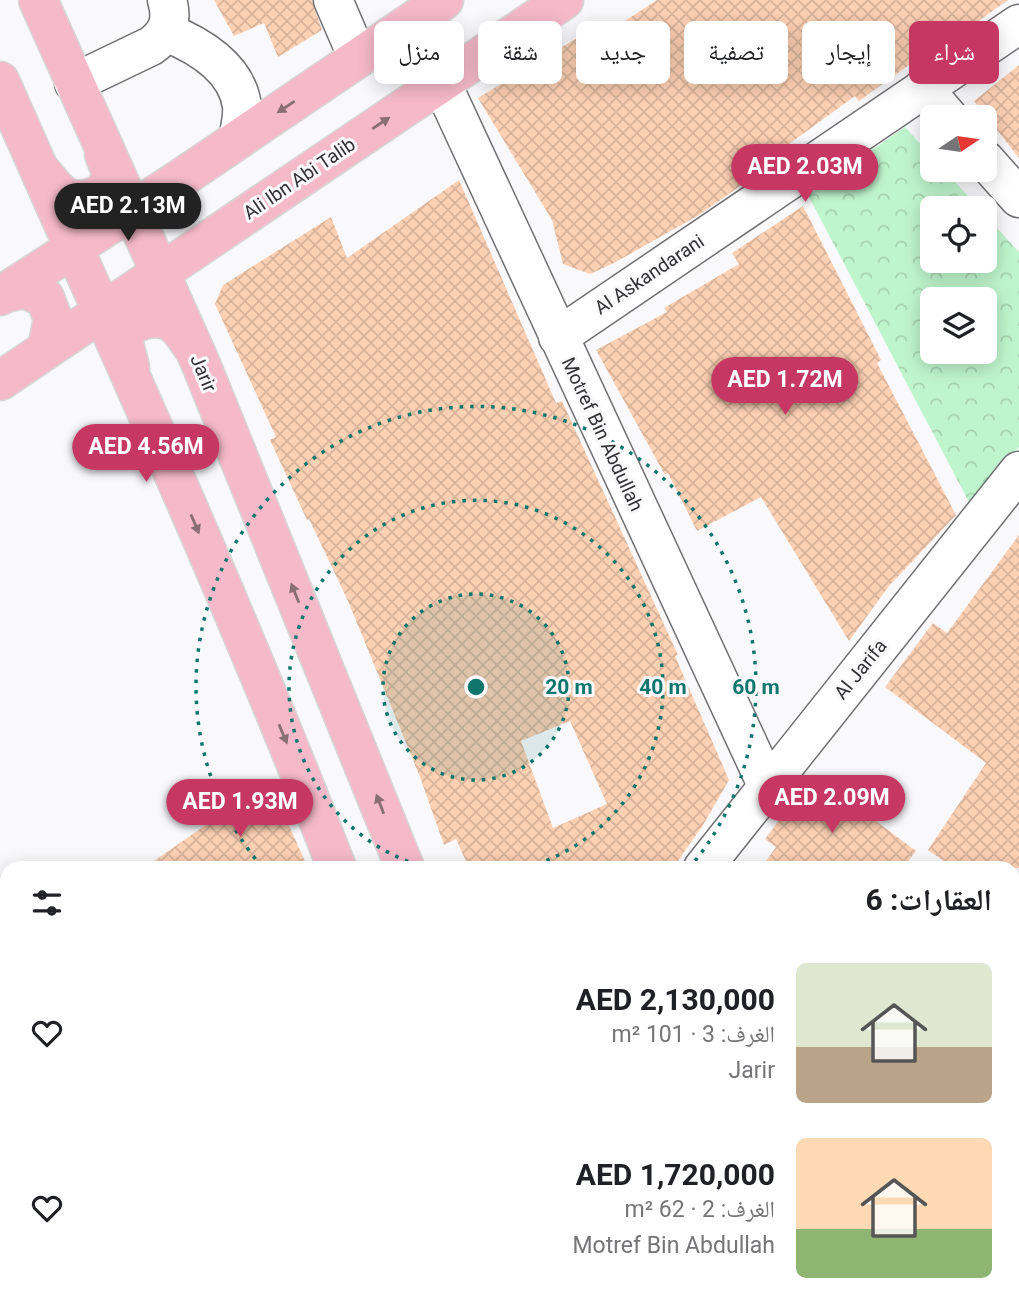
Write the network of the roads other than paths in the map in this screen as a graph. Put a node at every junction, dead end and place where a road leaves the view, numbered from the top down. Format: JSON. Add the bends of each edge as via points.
{"nodes":[{"id":1,"x":38,"y":0,"type":"edge"},
{"id":2,"x":333,"y":0,"type":"edge"},
{"id":3,"x":444,"y":0,"type":"edge"},
{"id":4,"x":564,"y":0,"type":"edge"},
{"id":5,"x":166,"y":16,"type":"edge"},
{"id":6,"x":1019,"y":24,"type":"edge"},
{"id":7,"x":358,"y":58,"type":"junction"},
{"id":8,"x":464,"y":67,"type":"edge"},
{"id":9,"x":0,"y":81,"type":"edge"},
{"id":10,"x":74,"y":83,"type":"junction"},
{"id":11,"x":438,"y":84,"type":"edge"},
{"id":12,"x":442,"y":84,"type":"edge"},
{"id":13,"x":923,"y":88,"type":"junction"},
{"id":14,"x":938,"y":105,"type":"edge"},
{"id":15,"x":97,"y":134,"type":"junction"},
{"id":16,"x":238,"y":139,"type":"junction"},
{"id":17,"x":38,"y":166,"type":"junction"},
{"id":18,"x":998,"y":175,"type":"edge"},
{"id":19,"x":165,"y":188,"type":"junction"},
{"id":20,"x":1019,"y":198,"type":"edge"},
{"id":21,"x":131,"y":210,"type":"junction"},
{"id":22,"x":74,"y":247,"type":"junction"},
{"id":23,"x":192,"y":249,"type":"junction"},
{"id":24,"x":159,"y":271,"type":"junction"},
{"id":25,"x":2,"y":295,"type":"edge"},
{"id":26,"x":103,"y":311,"type":"junction"},
{"id":27,"x":558,"y":337,"type":"junction"},
{"id":28,"x":47,"y":349,"type":"junction"},
{"id":29,"x":195,"y":350,"type":"junction"},
{"id":30,"x":133,"y":377,"type":"junction"},
{"id":31,"x":0,"y":381,"type":"edge"},
{"id":32,"x":1019,"y":471,"type":"edge"},
{"id":33,"x":767,"y":785,"type":"junction"},
{"id":34,"x":334,"y":861,"type":"edge"},
{"id":35,"x":402,"y":861,"type":"edge"},
{"id":36,"x":708,"y":861,"type":"edge"}],
"edges":[{"from":1,"to":10,"type":"main road","name":"Jarir"},
{"from":2,"to":7,"type":"street"},
{"from":3,"to":7,"type":"main road"},
{"from":4,"to":8,"type":"main road","name":"Ali Ibn Abi Talib"},
{"from":5,"to":10,"type":"street","via":[[151,46]]},
{"from":5,"to":16,"type":"street","via":[[235,83],[242,107]]},
{"from":6,"to":13,"type":"street","name":"Al Askandarani"},
{"from":7,"to":16,"type":"main road","one_way":true},
{"from":9,"to":17,"type":"main road"},
{"from":10,"to":15,"type":"main road","name":"Jarir"},
{"from":23,"to":11,"type":"main road","name":"Ali Ibn Abi Talib","one_way":true},
{"from":12,"to":27,"type":"street","name":"Motref Bin Abdullah"},
{"from":13,"to":14,"type":"street"},
{"from":13,"to":27,"type":"street","name":"Al Askandarani"},
{"from":15,"to":17,"type":"main road","via":[[112,175],[100,195],[70,199],[60,194]]},
{"from":15,"to":21,"type":"main road","name":"Jarir"},
{"from":16,"to":19,"type":"main road"},
{"from":17,"to":22,"type":"main road"},
{"from":18,"to":20,"type":"street"},
{"from":19,"to":21,"type":"main road"},
{"from":19,"to":23,"type":"main road","via":[[155,208],[155,230],[171,246]]},
{"from":21,"to":22,"type":"main road"},
{"from":21,"to":24,"type":"main road","name":"Jarir"},
{"from":22,"to":25,"type":"main road"},
{"from":22,"to":26,"type":"main road"},
{"from":23,"to":24,"type":"main road","name":"Ali Ibn Abi Talib"},
{"from":24,"to":26,"type":"main road","name":"Ali Ibn Abi Talib"},
{"from":24,"to":29,"type":"main road","name":"Jarir"},
{"from":25,"to":28,"type":"main road","via":[[25,289],[45,298],[53,319]]},
{"from":26,"to":28,"type":"main road","name":"Ali Ibn Abi Talib"},
{"from":26,"to":30,"type":"main road"},
{"from":27,"to":33,"type":"street","name":"Motref Bin Abdullah"},
{"from":28,"to":31,"type":"main road","name":"Ali Ibn Abi Talib"},
{"from":29,"to":30,"type":"main road","via":[[168,320],[138,321],[124,339]]},
{"from":35,"to":29,"type":"main road","name":"Jarir","one_way":true},
{"from":30,"to":34,"type":"main road","one_way":true},
{"from":32,"to":33,"type":"street","name":"Al Jarifa"},
{"from":33,"to":36,"type":"street","name":"Al Jarifa"}]}
